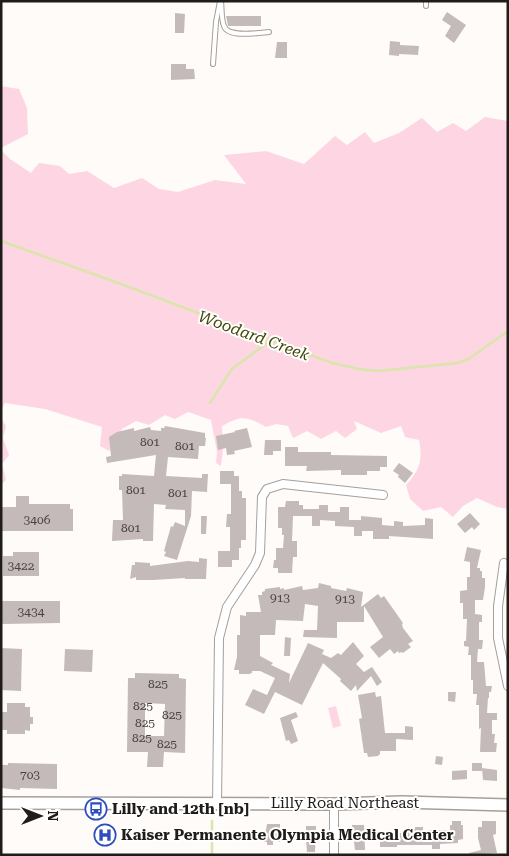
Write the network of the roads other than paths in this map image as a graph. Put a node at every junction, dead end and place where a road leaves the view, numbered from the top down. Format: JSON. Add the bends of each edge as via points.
{"nodes":[{"id":1,"x":220,"y":1,"type":"edge"},
{"id":2,"x":269,"y":32,"type":"dead end"},
{"id":3,"x":213,"y":64,"type":"dead end"},
{"id":4,"x":384,"y":496,"type":"dead end"},
{"id":5,"x":504,"y":563,"type":"dead end"},
{"id":6,"x":508,"y":686,"type":"edge"},
{"id":7,"x":1,"y":803,"type":"edge"},
{"id":8,"x":217,"y":804,"type":"junction"},
{"id":9,"x":334,"y":804,"type":"junction"},
{"id":10,"x":508,"y":805,"type":"edge"},
{"id":11,"x":334,"y":855,"type":"edge"}],
"edges":[{"from":1,"to":2,"type":"lane","via":[[224,27],[228,31],[238,34]]},
{"from":1,"to":3,"type":"lane"},
{"from":4,"to":8,"type":"street","via":[[283,484],[267,489],[262,497],[260,553],[227,606],[219,638]]},
{"from":5,"to":6,"type":"street","via":[[498,606],[498,638]]},
{"from":7,"to":8,"type":"street","name":"Lilly Road Northeast"},
{"from":8,"to":9,"type":"street","name":"Lilly Road Northeast"},
{"from":9,"to":10,"type":"street","name":"Lilly Road Northeast"},
{"from":9,"to":11,"type":"street"}]}
